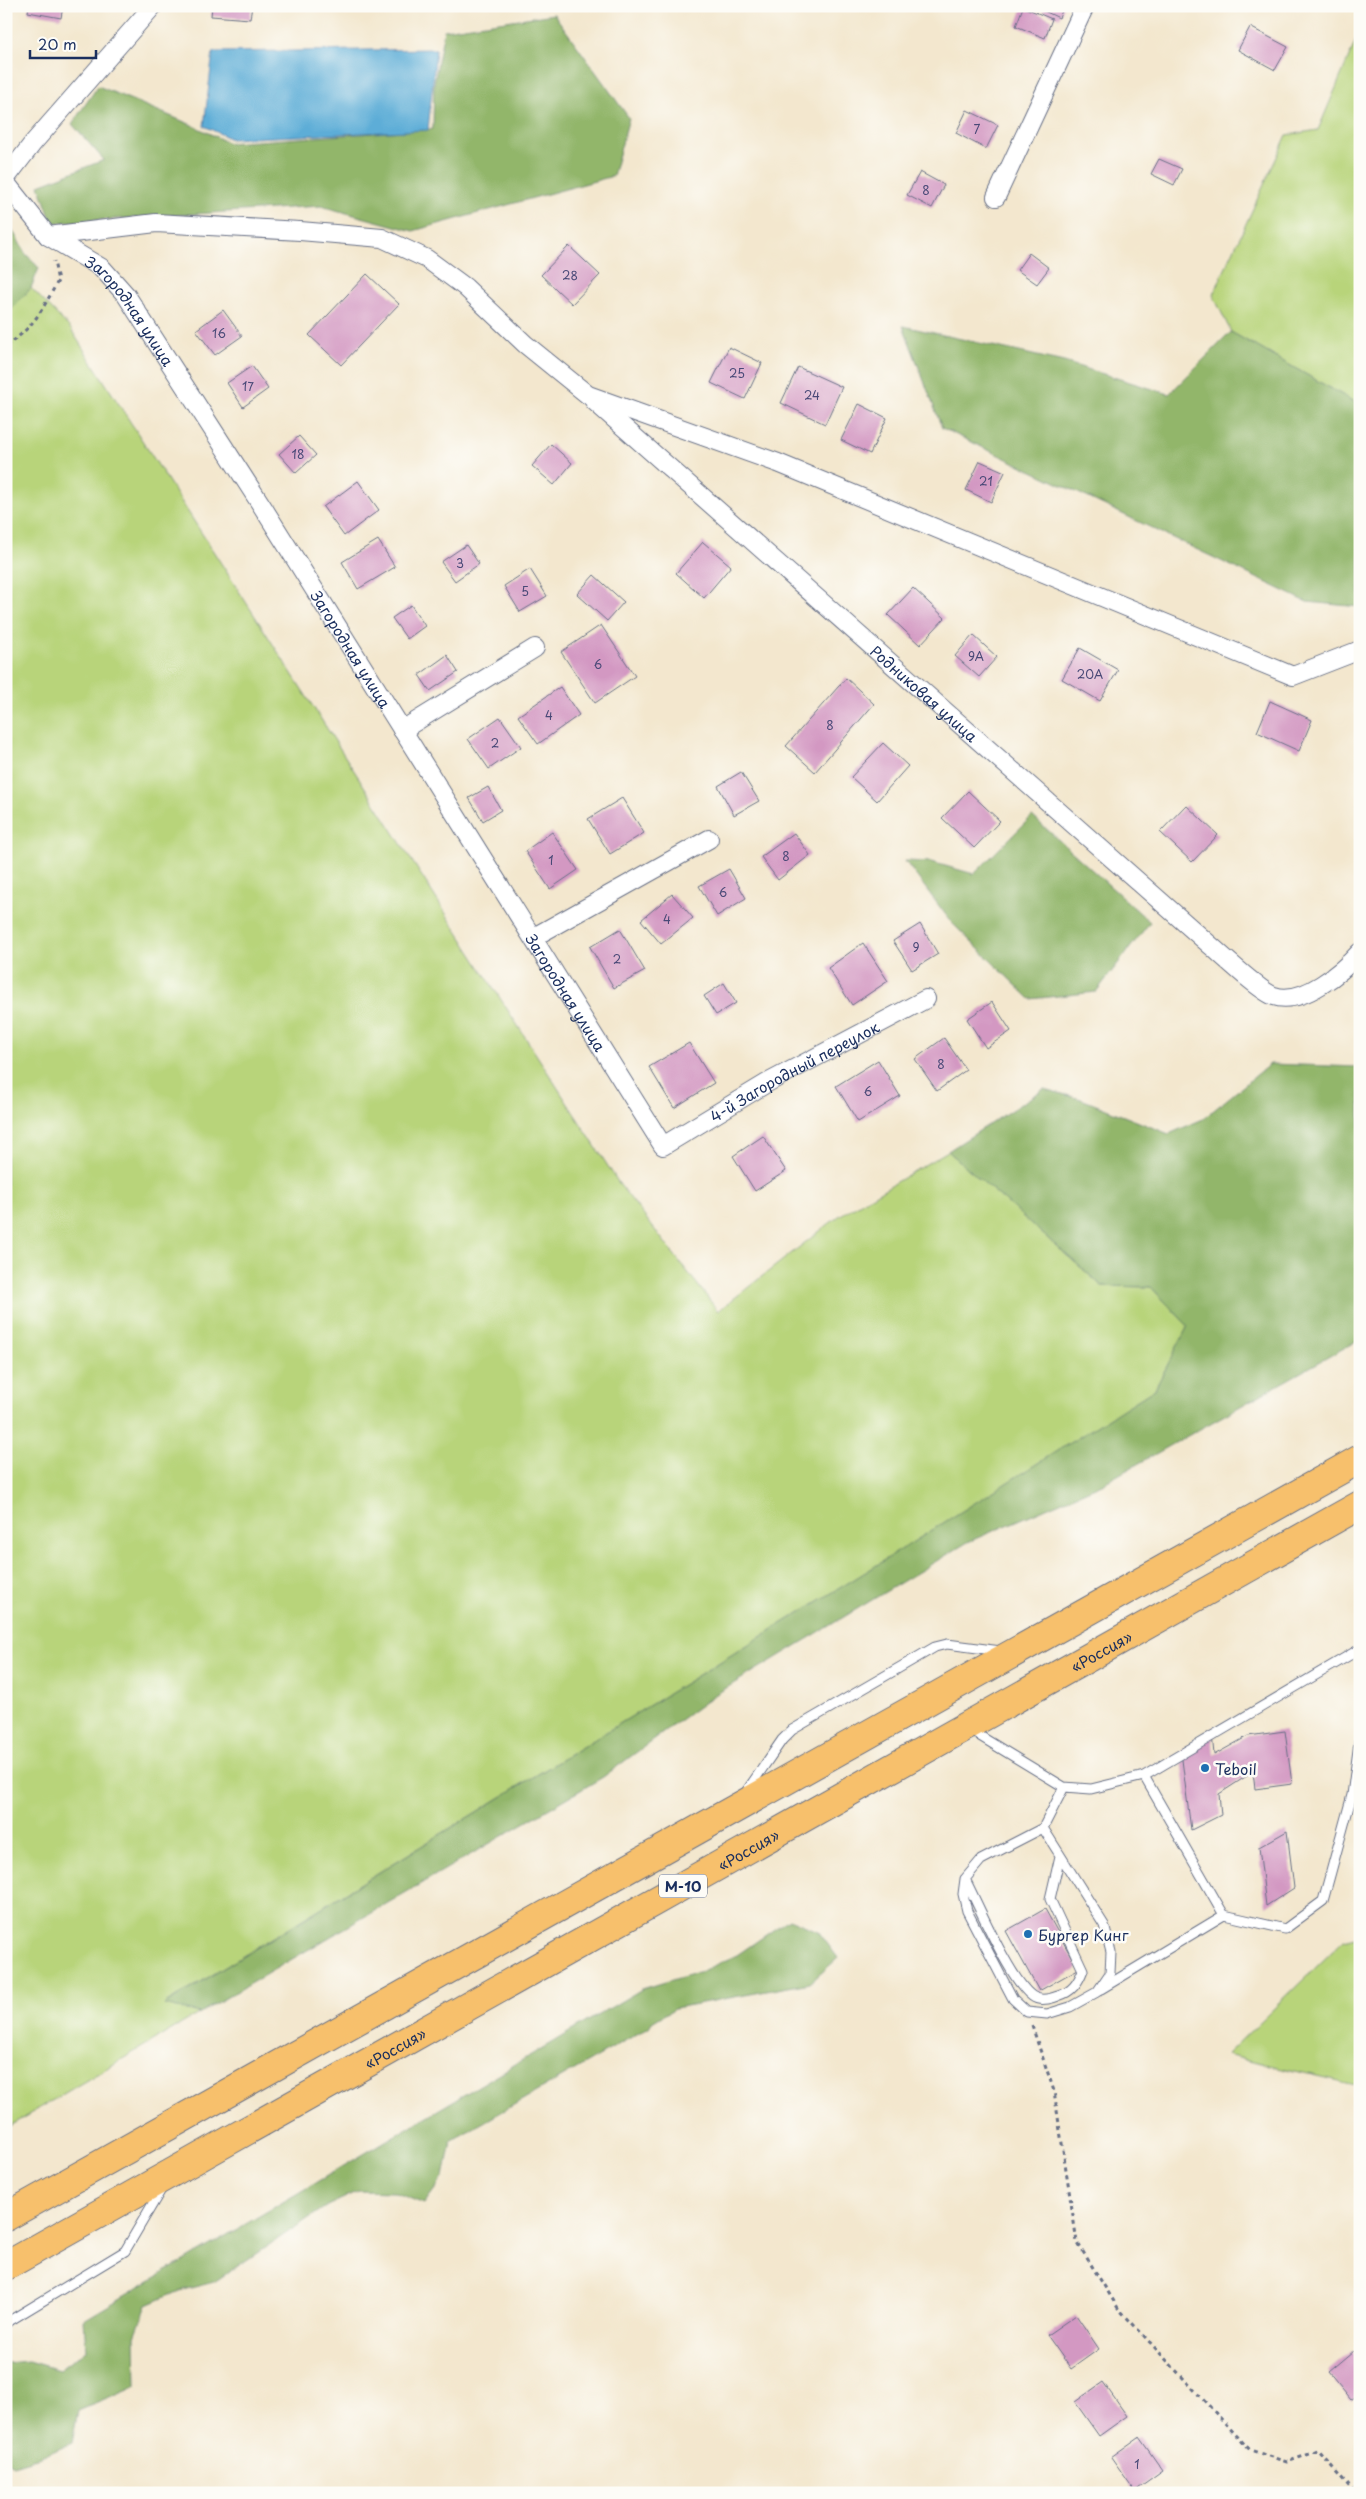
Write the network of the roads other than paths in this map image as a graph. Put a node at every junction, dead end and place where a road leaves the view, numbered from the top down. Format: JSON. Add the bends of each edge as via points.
{"nodes":[{"id":1,"x":152,"y":6,"type":"edge"},
{"id":2,"x":1085,"y":6,"type":"edge"},
{"id":3,"x":6,"y":178,"type":"edge"},
{"id":4,"x":6,"y":182,"type":"edge"},
{"id":5,"x":996,"y":197,"type":"dead end"},
{"id":6,"x":48,"y":236,"type":"junction"},
{"id":7,"x":588,"y":395,"type":"junction"},
{"id":8,"x":535,"y":648,"type":"dead end"},
{"id":9,"x":1360,"y":650,"type":"edge"},
{"id":10,"x":402,"y":730,"type":"junction"},
{"id":11,"x":709,"y":839,"type":"dead end"},
{"id":12,"x":534,"y":937,"type":"junction"},
{"id":13,"x":1360,"y":952,"type":"edge"},
{"id":14,"x":926,"y":999,"type":"dead end"},
{"id":15,"x":663,"y":1146,"type":"joint"},
{"id":16,"x":1360,"y":1460,"type":"edge"},
{"id":17,"x":1360,"y":1505,"type":"edge"},
{"id":18,"x":1360,"y":1650,"type":"edge"},
{"id":19,"x":1016,"y":1653,"type":"junction"},
{"id":20,"x":966,"y":1727,"type":"junction"},
{"id":21,"x":1360,"y":1735,"type":"edge"},
{"id":22,"x":1144,"y":1776,"type":"junction"},
{"id":23,"x":1064,"y":1787,"type":"junction"},
{"id":24,"x":734,"y":1810,"type":"junction"},
{"id":25,"x":1043,"y":1828,"type":"junction"},
{"id":26,"x":1060,"y":1856,"type":"junction"},
{"id":27,"x":965,"y":1879,"type":"junction"},
{"id":28,"x":1224,"y":1915,"type":"junction"},
{"id":29,"x":1096,"y":1992,"type":"junction"},
{"id":30,"x":170,"y":2174,"type":"junction"},
{"id":31,"x":6,"y":2217,"type":"edge"},
{"id":32,"x":6,"y":2266,"type":"edge"},
{"id":33,"x":6,"y":2323,"type":"edge"}],
"edges":[{"from":1,"to":3,"type":"street"},
{"from":2,"to":5,"type":"street"},
{"from":4,"to":6,"type":"street","name":"Загородная улица"},
{"from":6,"to":7,"type":"street","name":"Родниковая улица","via":[[156,224],[382,238],[427,259],[442,270]]},
{"from":6,"to":10,"type":"street","name":"Загородная улица","via":[[102,268],[126,295]]},
{"from":7,"to":9,"type":"street","via":[[778,463],[1293,676]]},
{"from":7,"to":13,"type":"street","name":"Родниковая улица","via":[[1263,989],[1274,996],[1291,997],[1308,992],[1326,982]]},
{"from":8,"to":10,"type":"street"},
{"from":10,"to":12,"type":"street","name":"Загородная улица"},
{"from":11,"to":12,"type":"street"},
{"from":12,"to":15,"type":"street","name":"Загородная улица"},
{"from":14,"to":15,"type":"street","name":"4-й Загородный переулок","via":[[767,1083]]},
{"from":16,"to":19,"type":"highway","number":"М-10"},
{"from":17,"to":20,"type":"highway","name":"«Россия»","number":"М-10"},
{"from":18,"to":22,"type":"lane"},
{"from":19,"to":24,"type":"highway","number":"М-10"},
{"from":19,"to":24,"type":"lane","via":[[947,1644],[935,1647],[792,1730]]},
{"from":20,"to":23,"type":"lane"},
{"from":20,"to":30,"type":"highway","name":"«Россия»","number":"М-10"},
{"from":21,"to":28,"type":"lane","via":[[1352,1795],[1323,1901],[1284,1929]]},
{"from":22,"to":23,"type":"lane","via":[[1091,1788]]},
{"from":22,"to":28,"type":"lane"},
{"from":23,"to":25,"type":"lane"},
{"from":24,"to":31,"type":"highway","number":"М-10"},
{"from":25,"to":26,"type":"lane"},
{"from":25,"to":27,"type":"lane","via":[[982,1860]]},
{"from":26,"to":27,"type":"lane","via":[[1050,1899],[1084,1970],[1078,1984],[1065,1994],[1045,2000],[1033,1998],[1017,1981]]},
{"from":26,"to":29,"type":"lane","via":[[1104,1925],[1111,1952],[1110,1972]]},
{"from":27,"to":29,"type":"lane","via":[[962,1894],[967,1911],[1013,1999],[1027,2012],[1047,2014],[1070,2007]]},
{"from":28,"to":29,"type":"lane"},
{"from":30,"to":32,"type":"highway","name":"«Россия»","number":"М-10"},
{"from":30,"to":33,"type":"lane","via":[[125,2251]]}]}
